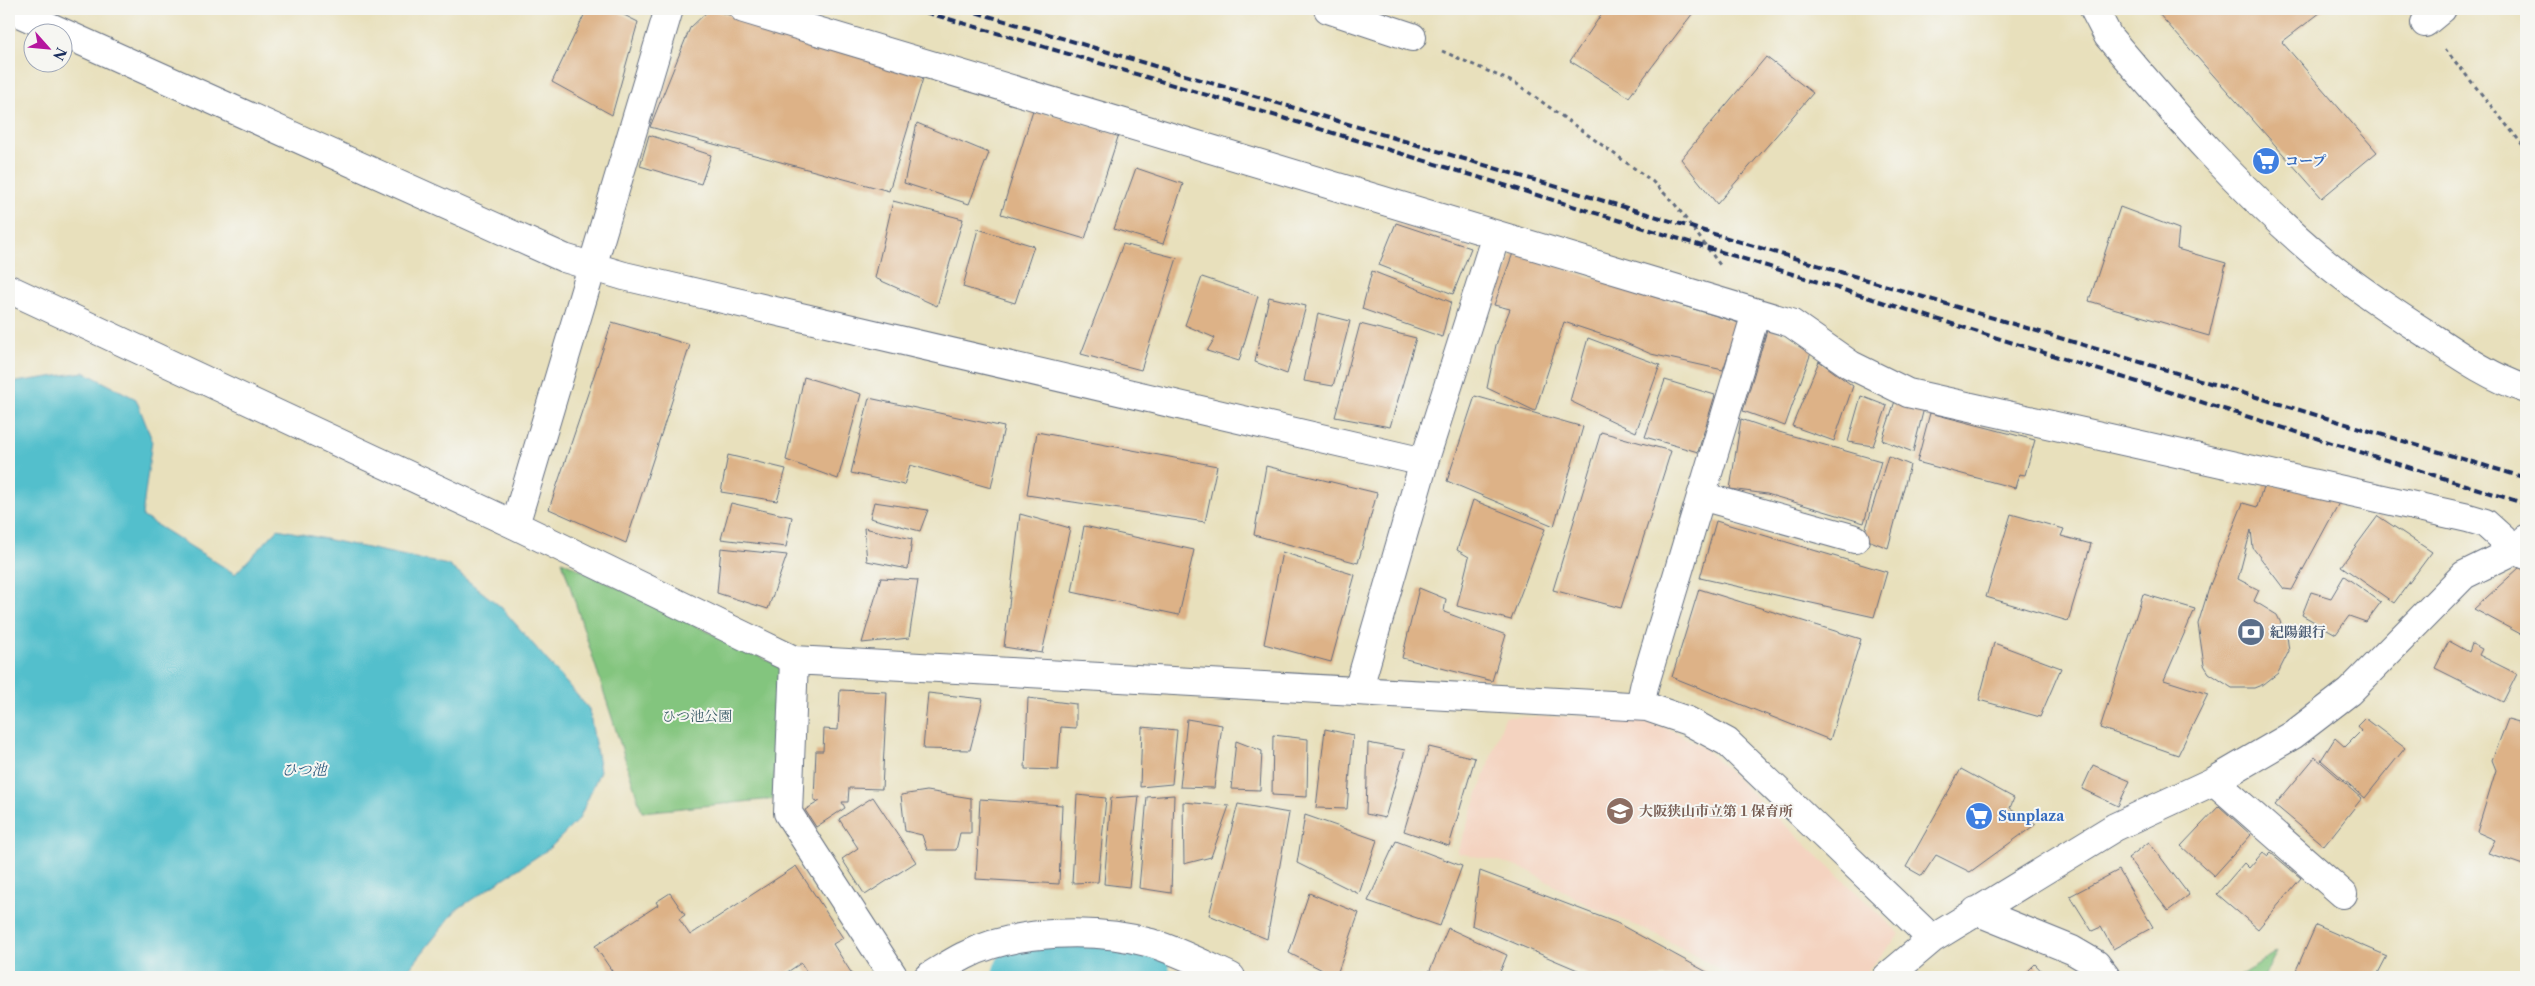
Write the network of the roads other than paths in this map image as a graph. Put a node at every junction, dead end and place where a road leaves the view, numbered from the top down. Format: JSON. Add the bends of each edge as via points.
{"nodes":[{"id":1,"x":10,"y":9,"type":"edge"},
{"id":2,"x":669,"y":9,"type":"edge"},
{"id":3,"x":744,"y":9,"type":"edge"},
{"id":4,"x":1328,"y":9,"type":"edge"},
{"id":5,"x":2094,"y":9,"type":"edge"},
{"id":6,"x":1412,"y":37,"type":"road end"},
{"id":7,"x":1496,"y":235,"type":"junction"},
{"id":8,"x":593,"y":266,"type":"junction"},
{"id":9,"x":9,"y":289,"type":"edge"},
{"id":10,"x":1756,"y":313,"type":"junction"},
{"id":11,"x":2526,"y":389,"type":"edge"},
{"id":12,"x":1424,"y":462,"type":"junction"},
{"id":13,"x":1701,"y":496,"type":"junction"},
{"id":14,"x":515,"y":525,"type":"junction"},
{"id":15,"x":1855,"y":539,"type":"dead end"},
{"id":16,"x":2523,"y":548,"type":"edge"},
{"id":17,"x":794,"y":660,"type":"junction"},
{"id":18,"x":1358,"y":691,"type":"junction"},
{"id":19,"x":1640,"y":706,"type":"junction"},
{"id":20,"x":2214,"y":781,"type":"junction"},
{"id":21,"x":2343,"y":894,"type":"dead end"},
{"id":22,"x":1976,"y":911,"type":"junction"},
{"id":23,"x":1932,"y":939,"type":"junction"},
{"id":24,"x":894,"y":977,"type":"edge"},
{"id":25,"x":928,"y":977,"type":"edge"},
{"id":26,"x":1231,"y":977,"type":"edge"},
{"id":27,"x":1887,"y":977,"type":"edge"},
{"id":28,"x":2106,"y":977,"type":"edge"}],
"edges":[{"from":1,"to":8,"type":"street","via":[[564,258]]},
{"from":2,"to":8,"type":"street"},
{"from":3,"to":7,"type":"street"},
{"from":4,"to":6,"type":"street"},
{"from":5,"to":11,"type":"street","via":[[2108,36],[2208,148],[2270,212],[2325,262],[2374,300],[2442,344],[2474,364]]},
{"from":7,"to":10,"type":"street"},
{"from":7,"to":12,"type":"street"},
{"from":8,"to":12,"type":"street","via":[[624,276]]},
{"from":8,"to":14,"type":"street"},
{"from":9,"to":14,"type":"street"},
{"from":10,"to":13,"type":"street"},
{"from":10,"to":16,"type":"street","via":[[1791,323],[1851,364],[1908,393],[2468,518],[2485,523]]},
{"from":12,"to":18,"type":"street"},
{"from":13,"to":15,"type":"street"},
{"from":13,"to":19,"type":"street"},
{"from":14,"to":17,"type":"street"},
{"from":16,"to":20,"type":"street","via":[[2464,575],[2349,692],[2293,735]]},
{"from":17,"to":18,"type":"street"},
{"from":17,"to":24,"type":"street","via":[[788,813]]},
{"from":18,"to":19,"type":"street"},
{"from":19,"to":23,"type":"street","via":[[1688,722],[1727,742]]},
{"from":20,"to":21,"type":"street"},
{"from":20,"to":22,"type":"street","via":[[2115,827]]},
{"from":22,"to":23,"type":"street"},
{"from":22,"to":28,"type":"street","via":[[2072,950],[2096,964]]},
{"from":23,"to":27,"type":"street"},
{"from":25,"to":26,"type":"street","via":[[965,955],[996,944],[1058,934],[1117,935],[1139,940]]}]}
